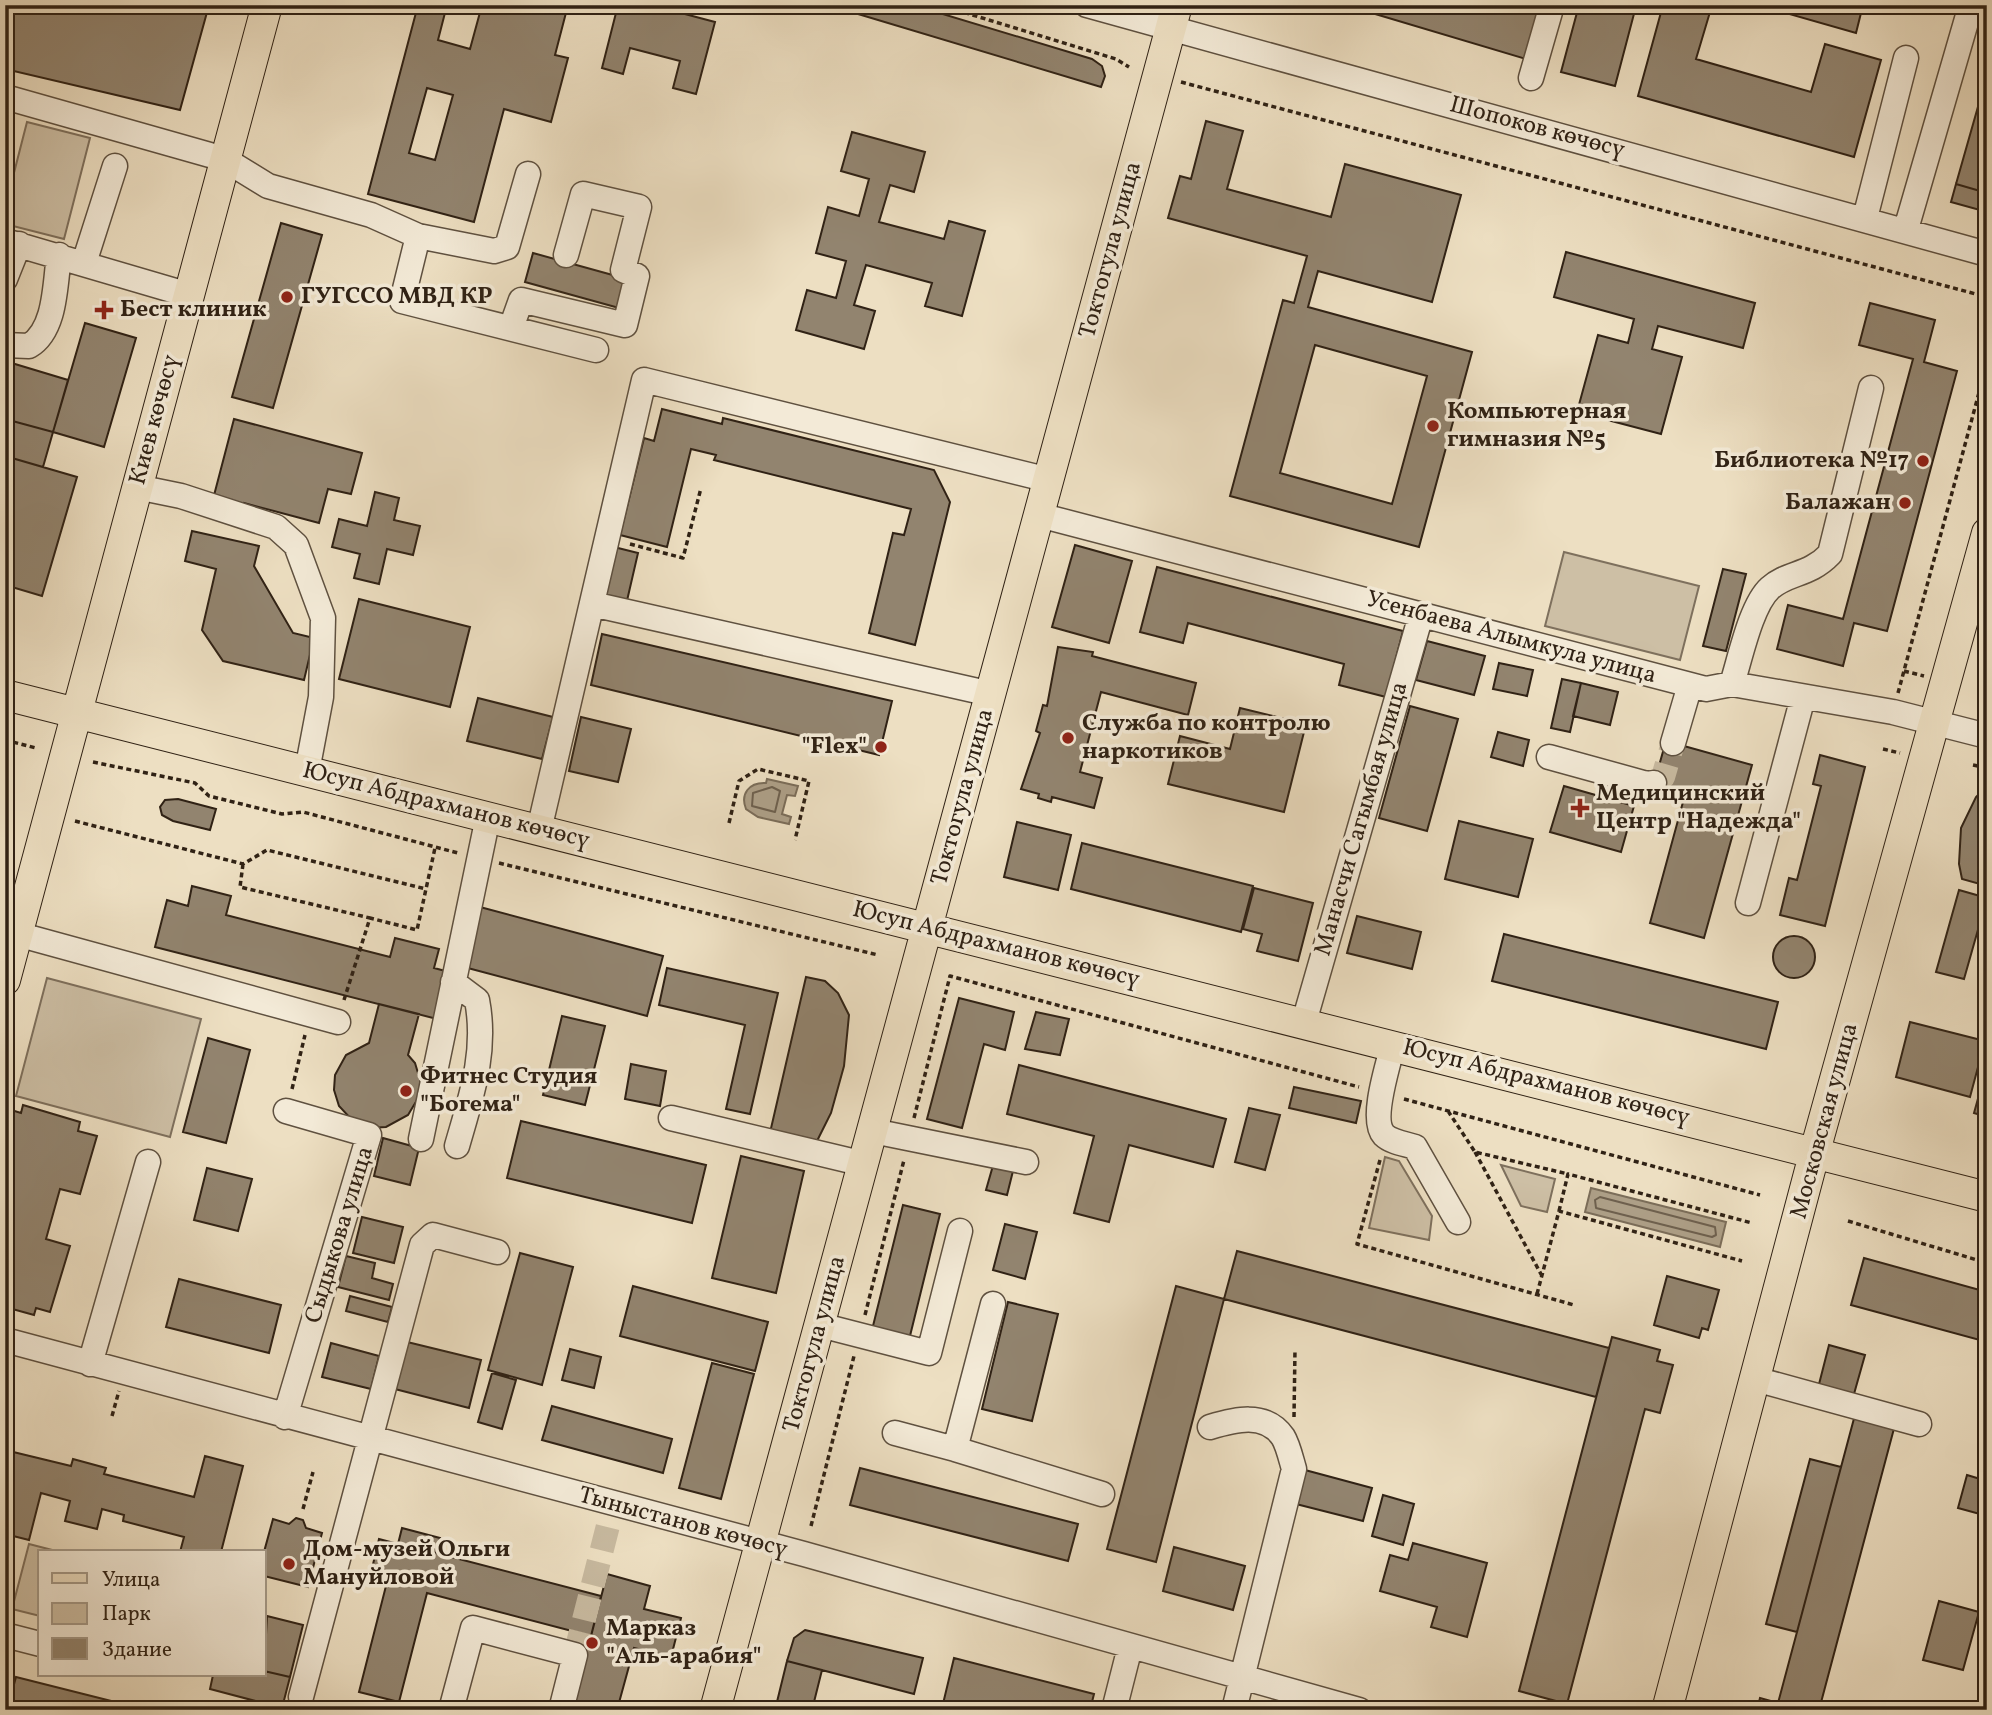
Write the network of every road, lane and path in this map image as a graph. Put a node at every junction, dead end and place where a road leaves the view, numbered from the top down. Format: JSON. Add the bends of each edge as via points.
{"nodes":[{"id":1,"x":267,"y":5,"type":"edge"},
{"id":2,"x":940,"y":5,"type":"edge"},
{"id":3,"x":1087,"y":5,"type":"edge"},
{"id":4,"x":1552,"y":5,"type":"edge"},
{"id":5,"x":1971,"y":5,"type":"edge"},
{"id":6,"x":1174,"y":16,"type":"edge"},
{"id":7,"x":1906,"y":58,"type":"dead end"},
{"id":8,"x":1129,"y":66,"type":"dead end"},
{"id":9,"x":1531,"y":78,"type":"dead end"},
{"id":10,"x":1175,"y":80,"type":"dead end"},
{"id":11,"x":5,"y":97,"type":"edge"},
{"id":12,"x":224,"y":159,"type":"junction"},
{"id":13,"x":115,"y":166,"type":"dead end"},
{"id":14,"x":528,"y":174,"type":"dead end"},
{"id":15,"x":1865,"y":218,"type":"junction"},
{"id":16,"x":1906,"y":229,"type":"junction"},
{"id":17,"x":418,"y":236,"type":"junction"},
{"id":18,"x":12,"y":242,"type":"edge"},
{"id":19,"x":1987,"y":254,"type":"edge"},
{"id":20,"x":566,"y":255,"type":"dead end"},
{"id":21,"x":59,"y":256,"type":"junction"},
{"id":22,"x":84,"y":262,"type":"junction"},
{"id":23,"x":5,"y":279,"type":"edge"},
{"id":24,"x":189,"y":295,"type":"junction"},
{"id":25,"x":1987,"y":298,"type":"edge"},
{"id":26,"x":511,"y":328,"type":"junction"},
{"id":27,"x":5,"y":345,"type":"edge"},
{"id":28,"x":596,"y":349,"type":"dead end"},
{"id":29,"x":1987,"y":363,"type":"edge"},
{"id":30,"x":1871,"y":388,"type":"dead end"},
{"id":31,"x":1049,"y":480,"type":"junction"},
{"id":32,"x":137,"y":487,"type":"junction"},
{"id":33,"x":702,"y":488,"type":"dead end"},
{"id":34,"x":1040,"y":515,"type":"junction"},
{"id":35,"x":607,"y":539,"type":"junction"},
{"id":36,"x":1985,"y":544,"type":"edge"},
{"id":37,"x":592,"y":604,"type":"junction"},
{"id":38,"x":1421,"y":615,"type":"junction"},
{"id":39,"x":1904,"y":671,"type":"junction"},
{"id":40,"x":1926,"y":676,"type":"dead end"},
{"id":41,"x":1732,"y":684,"type":"junction"},
{"id":42,"x":1690,"y":685,"type":"junction"},
{"id":43,"x":1898,"y":693,"type":"dead end"},
{"id":44,"x":991,"y":694,"type":"junction"},
{"id":45,"x":5,"y":695,"type":"edge"},
{"id":46,"x":1803,"y":697,"type":"junction"},
{"id":47,"x":75,"y":713,"type":"junction"},
{"id":48,"x":1934,"y":723,"type":"junction"},
{"id":49,"x":1987,"y":736,"type":"edge"},
{"id":50,"x":5,"y":740,"type":"edge"},
{"id":51,"x":1673,"y":743,"type":"tunnel mouth"},
{"id":52,"x":36,"y":748,"type":"dead end"},
{"id":53,"x":1883,"y":748,"type":"dead end"},
{"id":54,"x":1909,"y":755,"type":"dead end"},
{"id":55,"x":1549,"y":757,"type":"dead end"},
{"id":56,"x":1973,"y":765,"type":"dead end"},
{"id":57,"x":1987,"y":768,"type":"edge"},
{"id":58,"x":307,"y":771,"type":"junction"},
{"id":59,"x":1654,"y":783,"type":"dead end"},
{"id":60,"x":488,"y":817,"type":"junction"},
{"id":61,"x":75,"y":821,"type":"dead end"},
{"id":62,"x":729,"y":823,"type":"dead end"},
{"id":63,"x":539,"y":830,"type":"junction"},
{"id":64,"x":795,"y":840,"type":"dead end"},
{"id":65,"x":435,"y":848,"type":"dead end"},
{"id":66,"x":243,"y":864,"type":"junction"},
{"id":67,"x":426,"y":889,"type":"junction"},
{"id":68,"x":1748,"y":903,"type":"dead end"},
{"id":69,"x":370,"y":918,"type":"junction"},
{"id":70,"x":928,"y":928,"type":"junction"},
{"id":71,"x":17,"y":934,"type":"junction"},
{"id":72,"x":5,"y":980,"type":"edge"},
{"id":73,"x":453,"y":982,"type":"junction"},
{"id":74,"x":310,"y":1015,"type":"junction"},
{"id":75,"x":338,"y":1022,"type":"joint"},
{"id":76,"x":1304,"y":1022,"type":"junction"},
{"id":77,"x":1393,"y":1045,"type":"junction"},
{"id":78,"x":1381,"y":1093,"type":"junction"},
{"id":79,"x":1448,"y":1110,"type":"junction"},
{"id":80,"x":286,"y":1111,"type":"joint"},
{"id":81,"x":671,"y":1118,"type":"dead end"},
{"id":82,"x":873,"y":1131,"type":"junction"},
{"id":83,"x":910,"y":1137,"type":"junction"},
{"id":84,"x":422,"y":1139,"type":"dead end"},
{"id":85,"x":457,"y":1146,"type":"dead end"},
{"id":86,"x":1815,"y":1151,"type":"junction"},
{"id":87,"x":1475,"y":1152,"type":"junction"},
{"id":88,"x":148,"y":1162,"type":"dead end"},
{"id":89,"x":1026,"y":1162,"type":"dead end"},
{"id":90,"x":864,"y":1164,"type":"junction"},
{"id":91,"x":1568,"y":1174,"type":"junction"},
{"id":92,"x":1375,"y":1179,"type":"dead end"},
{"id":93,"x":1760,"y":1195,"type":"dead end"},
{"id":94,"x":1987,"y":1197,"type":"edge"},
{"id":95,"x":1559,"y":1211,"type":"junction"},
{"id":96,"x":1848,"y":1221,"type":"dead end"},
{"id":97,"x":1458,"y":1222,"type":"dead end"},
{"id":98,"x":1752,"y":1223,"type":"dead end"},
{"id":99,"x":960,"y":1231,"type":"dead end"},
{"id":100,"x":497,"y":1252,"type":"dead end"},
{"id":101,"x":1742,"y":1261,"type":"dead end"},
{"id":102,"x":1987,"y":1263,"type":"edge"},
{"id":103,"x":1542,"y":1276,"type":"junction"},
{"id":104,"x":1536,"y":1294,"type":"junction"},
{"id":105,"x":993,"y":1304,"type":"dead end"},
{"id":106,"x":1574,"y":1305,"type":"dead end"},
{"id":107,"x":820,"y":1325,"type":"junction"},
{"id":108,"x":859,"y":1335,"type":"junction"},
{"id":109,"x":5,"y":1340,"type":"edge"},
{"id":110,"x":1295,"y":1349,"type":"dead end"},
{"id":111,"x":90,"y":1364,"type":"junction"},
{"id":112,"x":1755,"y":1379,"type":"junction"},
{"id":113,"x":285,"y":1417,"type":"junction"},
{"id":114,"x":1919,"y":1424,"type":"dead end"},
{"id":115,"x":1210,"y":1427,"type":"dead end"},
{"id":116,"x":1294,"y":1429,"type":"dead end"},
{"id":117,"x":895,"y":1433,"type":"dead end"},
{"id":118,"x":371,"y":1441,"type":"junction"},
{"id":119,"x":956,"y":1449,"type":"junction"},
{"id":120,"x":313,"y":1472,"type":"dead end"},
{"id":121,"x":1102,"y":1494,"type":"dead end"},
{"id":122,"x":303,"y":1509,"type":"dead end"},
{"id":123,"x":811,"y":1526,"type":"dead end"},
{"id":124,"x":760,"y":1543,"type":"junction"},
{"id":125,"x":5,"y":1635,"type":"edge"},
{"id":126,"x":38,"y":1643,"type":"edge"},
{"id":127,"x":1130,"y":1647,"type":"junction"},
{"id":128,"x":1242,"y":1678,"type":"junction"},
{"id":129,"x":301,"y":1697,"type":"dead end"},
{"id":130,"x":451,"y":1710,"type":"edge"},
{"id":131,"x":561,"y":1710,"type":"edge"},
{"id":132,"x":715,"y":1710,"type":"edge"},
{"id":133,"x":1114,"y":1710,"type":"edge"},
{"id":134,"x":1234,"y":1710,"type":"edge"},
{"id":135,"x":1359,"y":1710,"type":"edge"},
{"id":136,"x":1667,"y":1710,"type":"edge"}],
"edges":[{"from":1,"to":12,"type":"main road","name":"Киев көчөсү"},
{"from":2,"to":8,"type":"path"},
{"from":3,"to":6,"type":"street","name":"Шопоков көчөсү"},
{"from":4,"to":9,"type":"street"},
{"from":5,"to":16,"type":"street"},
{"from":6,"to":15,"type":"street","name":"Шопоков көчөсү"},
{"from":6,"to":31,"type":"main road","name":"Токтогула улица"},
{"from":7,"to":15,"type":"street"},
{"from":10,"to":25,"type":"path"},
{"from":11,"to":12,"type":"street"},
{"from":12,"to":17,"type":"street","via":[[268,186],[371,215]]},
{"from":12,"to":24,"type":"main road","name":"Киев көчөсү"},
{"from":13,"to":22,"type":"street"},
{"from":14,"to":17,"type":"street","via":[[507,247],[494,251]]},
{"from":15,"to":16,"type":"street","name":"Шопоков көчөсү"},
{"from":16,"to":19,"type":"street","name":"Шопоков көчөсү"},
{"from":17,"to":26,"type":"street","via":[[402,301]]},
{"from":18,"to":21,"type":"street"},
{"from":18,"to":23,"type":"street"},
{"from":20,"to":26,"type":"street","via":[[583,194],[639,207],[623,270],[637,276],[625,325],[520,300]]},
{"from":21,"to":22,"type":"street"},
{"from":21,"to":27,"type":"street","via":[[42,335],[29,346]]},
{"from":22,"to":24,"type":"street"},
{"from":24,"to":32,"type":"main road","name":"Киев көчөсү"},
{"from":26,"to":28,"type":"street"},
{"from":29,"to":39,"type":"path"},
{"from":30,"to":41,"type":"street","via":[[1830,554],[1817,568],[1770,588],[1757,609]]},
{"from":31,"to":34,"type":"main road","name":"Токтогула улица"},
{"from":31,"to":35,"type":"street","via":[[644,380]]},
{"from":32,"to":47,"type":"main road","name":"Киев көчөсү"},
{"from":32,"to":58,"type":"street","via":[[181,496],[276,527],[296,545],[323,618],[321,697]]},
{"from":33,"to":35,"type":"path","via":[[683,558]]},
{"from":34,"to":38,"type":"street","name":"Усенбаева Алымкула улица"},
{"from":34,"to":44,"type":"main road","name":"Токтогула улица"},
{"from":35,"to":37,"type":"street"},
{"from":36,"to":48,"type":"main road","name":"Московская улица"},
{"from":37,"to":44,"type":"street"},
{"from":37,"to":63,"type":"street"},
{"from":38,"to":42,"type":"street","name":"Усенбаева Алымкула улица"},
{"from":38,"to":76,"type":"street","name":"Манасчи Сагымбая улица"},
{"from":39,"to":40,"type":"path"},
{"from":39,"to":43,"type":"path"},
{"from":41,"to":42,"type":"street","name":"Усенбаева Алымкула улица","via":[[1706,689]]},
{"from":41,"to":46,"type":"street","name":"Усенбаева Алымкула улица"},
{"from":42,"to":51,"type":"street"},
{"from":44,"to":70,"type":"main road","name":"Токтогула улица"},
{"from":45,"to":47,"type":"main road","name":"Юсуп Абдрахманов көчөсү"},
{"from":46,"to":48,"type":"street","name":"Усенбаева Алымкула улица"},
{"from":46,"to":68,"type":"street"},
{"from":47,"to":58,"type":"main road","name":"Юсуп Абдрахманов көчөсү"},
{"from":47,"to":71,"type":"main road","name":"Киев көчөсү"},
{"from":48,"to":49,"type":"street","name":"Усенбаева Алымкула улица"},
{"from":48,"to":86,"type":"main road","name":"Московская улица"},
{"from":50,"to":52,"type":"path"},
{"from":53,"to":54,"type":"path"},
{"from":55,"to":59,"type":"street"},
{"from":56,"to":57,"type":"path"},
{"from":58,"to":60,"type":"main road","name":"Юсуп Абдрахманов көчөсү"},
{"from":60,"to":63,"type":"main road","name":"Юсуп Абдрахманов көчөсү"},
{"from":60,"to":73,"type":"street"},
{"from":61,"to":66,"type":"path"},
{"from":62,"to":64,"type":"path","via":[[739,781],[758,769],[809,781]]},
{"from":63,"to":70,"type":"main road","name":"Юсуп Абдрахманов көчөсү"},
{"from":65,"to":67,"type":"path"},
{"from":66,"to":67,"type":"path","via":[[267,850]]},
{"from":66,"to":69,"type":"path","via":[[240,887]]},
{"from":67,"to":69,"type":"path","via":[[417,930]]},
{"from":69,"to":75,"type":"path"},
{"from":70,"to":76,"type":"main road","name":"Юсуп Абдрахманов көчөсү"},
{"from":70,"to":82,"type":"main road","name":"Токтогула улица"},
{"from":71,"to":72,"type":"main road","name":"Киев көчөсү"},
{"from":71,"to":74,"type":"street"},
{"from":73,"to":84,"type":"street"},
{"from":73,"to":85,"type":"street","via":[[477,1000],[481,1024],[480,1065]]},
{"from":74,"to":75,"type":"street"},
{"from":74,"to":80,"type":"path"},
{"from":76,"to":77,"type":"main road","name":"Юсуп Абдрахманов көчөсү"},
{"from":77,"to":78,"type":"street"},
{"from":77,"to":86,"type":"main road","name":"Юсуп Абдрахманов көчөсү"},
{"from":78,"to":79,"type":"path"},
{"from":78,"to":83,"type":"path","via":[[950,976]]},
{"from":78,"to":97,"type":"street","via":[[1378,1127],[1386,1138],[1415,1147]]},
{"from":79,"to":87,"type":"path"},
{"from":79,"to":93,"type":"path"},
{"from":80,"to":113,"type":"street","name":"Сыдыкова улица","via":[[369,1135]]},
{"from":81,"to":90,"type":"street"},
{"from":82,"to":83,"type":"street"},
{"from":82,"to":90,"type":"main road","name":"Токтогула улица"},
{"from":83,"to":89,"type":"street"},
{"from":83,"to":108,"type":"path"},
{"from":86,"to":94,"type":"main road","name":"Юсуп Абдрахманов көчөсү"},
{"from":86,"to":112,"type":"main road","name":"Московская улица"},
{"from":87,"to":91,"type":"path"},
{"from":87,"to":103,"type":"path"},
{"from":88,"to":111,"type":"street"},
{"from":90,"to":107,"type":"main road","name":"Токтогула улица"},
{"from":91,"to":95,"type":"path"},
{"from":91,"to":98,"type":"path"},
{"from":92,"to":104,"type":"path","via":[[1357,1244]]},
{"from":95,"to":101,"type":"path"},
{"from":95,"to":103,"type":"path"},
{"from":96,"to":102,"type":"path"},
{"from":99,"to":108,"type":"street","via":[[929,1353]]},
{"from":100,"to":118,"type":"street","via":[[433,1235],[422,1245]]},
{"from":103,"to":104,"type":"path"},
{"from":104,"to":106,"type":"path"},
{"from":105,"to":119,"type":"street"},
{"from":107,"to":108,"type":"street"},
{"from":107,"to":124,"type":"main road","name":"Токтогула улица"},
{"from":108,"to":123,"type":"path"},
{"from":109,"to":111,"type":"street","name":"Тыныстанов көчөсү"},
{"from":110,"to":116,"type":"path"},
{"from":111,"to":113,"type":"street","name":"Тыныстанов көчөсү"},
{"from":112,"to":114,"type":"street"},
{"from":112,"to":136,"type":"main road","name":"Московская улица"},
{"from":113,"to":118,"type":"street","name":"Тыныстанов көчөсү"},
{"from":115,"to":128,"type":"street","via":[[1242,1418],[1266,1424],[1283,1437],[1294,1469]]},
{"from":117,"to":119,"type":"street"},
{"from":118,"to":124,"type":"street","name":"Тыныстанов көчөсү"},
{"from":118,"to":129,"type":"street"},
{"from":119,"to":121,"type":"street"},
{"from":120,"to":122,"type":"path"},
{"from":124,"to":127,"type":"street","name":"Тыныстанов көчөсү"},
{"from":124,"to":132,"type":"main road","name":"Токтогула улица"},
{"from":125,"to":126,"type":"street"},
{"from":127,"to":128,"type":"street","name":"Тыныстанов көчөсү"},
{"from":127,"to":133,"type":"street"},
{"from":128,"to":134,"type":"street"},
{"from":128,"to":135,"type":"street","name":"Тыныстанов көчөсү"},
{"from":130,"to":131,"type":"street","via":[[473,1628],[575,1655]]}]}
